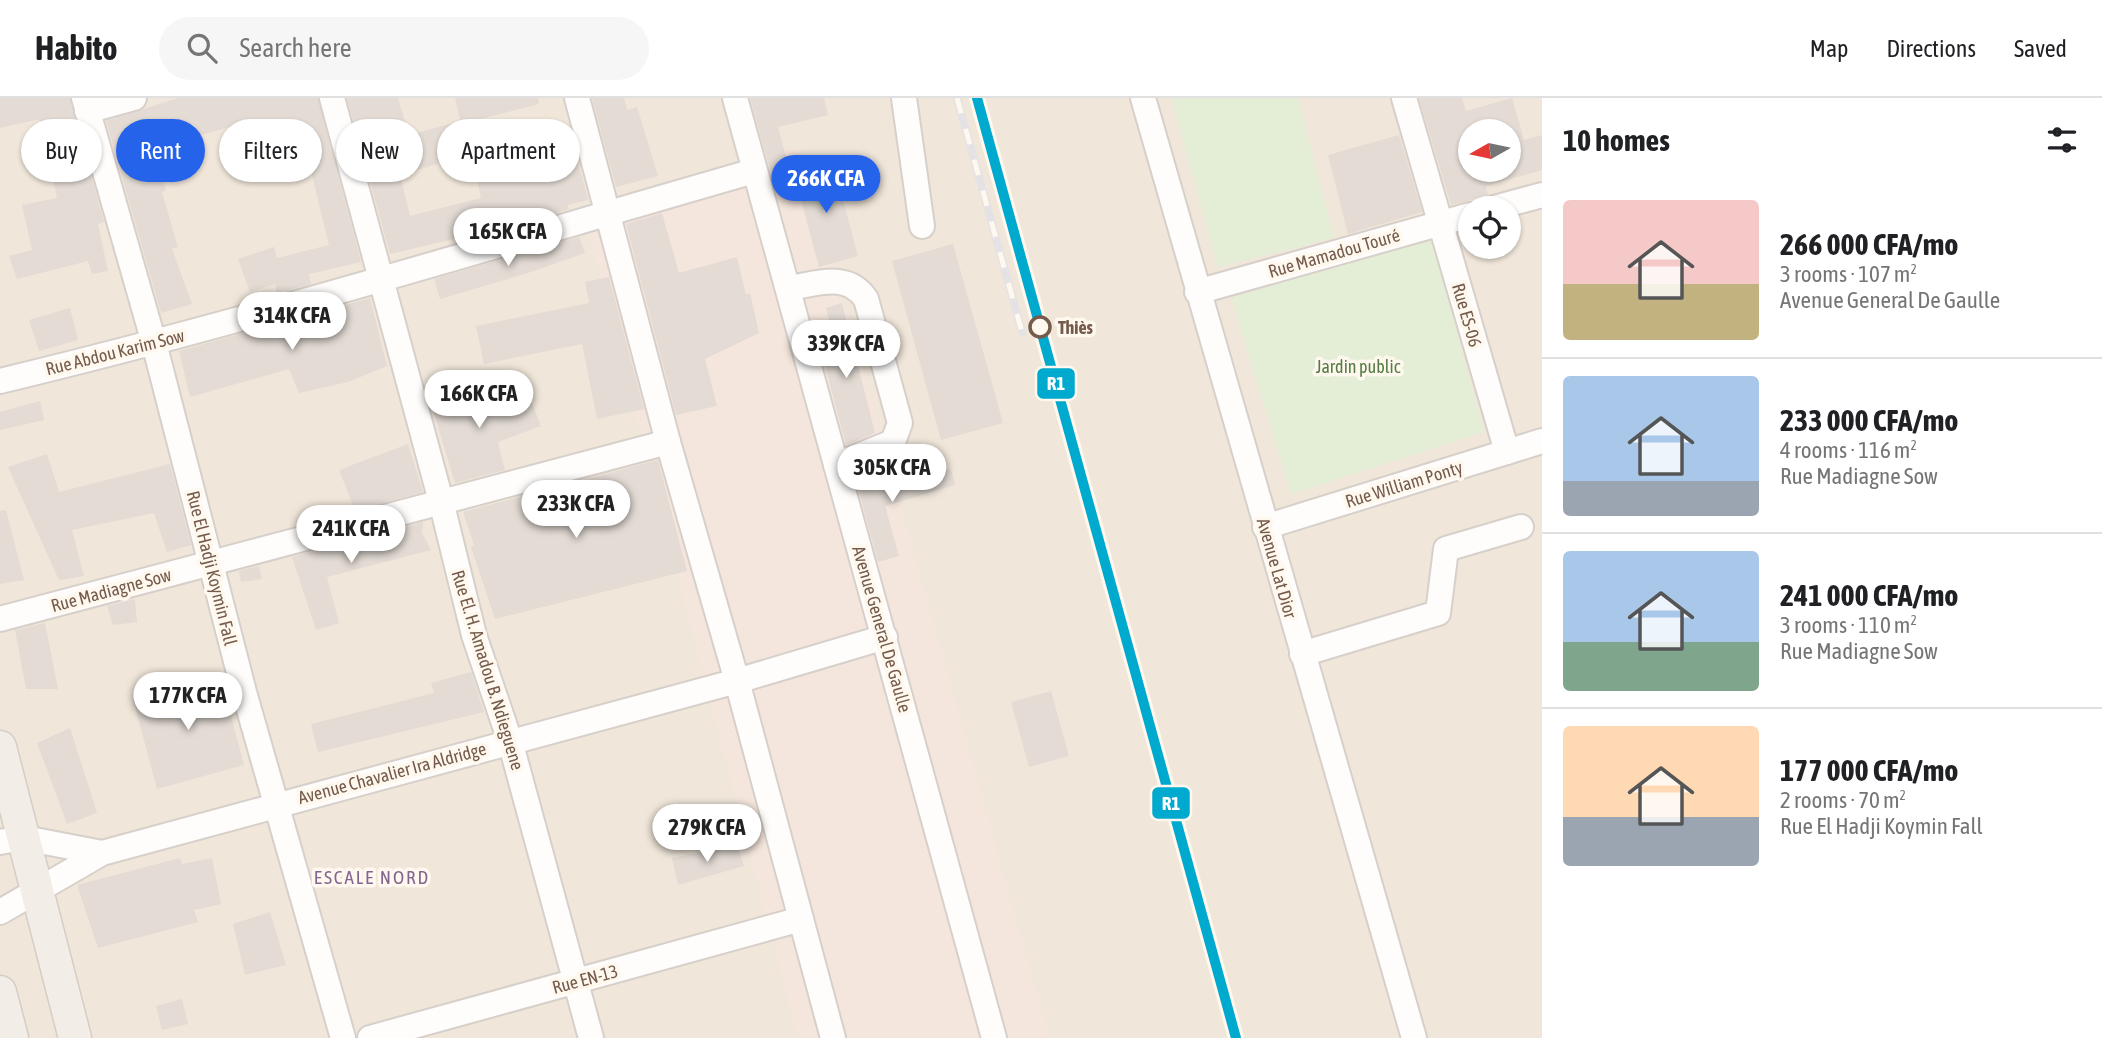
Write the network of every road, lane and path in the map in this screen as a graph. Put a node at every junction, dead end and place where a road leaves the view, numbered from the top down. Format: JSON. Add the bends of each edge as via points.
{"nodes":[{"id":1,"x":134,"y":98,"type":"edge"},
{"id":2,"x":332,"y":98,"type":"edge"},
{"id":3,"x":577,"y":98,"type":"edge"},
{"id":4,"x":735,"y":98,"type":"edge"},
{"id":5,"x":904,"y":98,"type":"edge"},
{"id":6,"x":1143,"y":98,"type":"edge"},
{"id":7,"x":1404,"y":98,"type":"edge"},
{"id":8,"x":86,"y":104,"type":"edge"},
{"id":9,"x":754,"y":171,"type":"junction"},
{"id":10,"x":1542,"y":195,"type":"edge"},
{"id":11,"x":1521,"y":201,"type":"edge"},
{"id":12,"x":609,"y":212,"type":"junction"},
{"id":13,"x":1458,"y":218,"type":"edge"},
{"id":14,"x":1440,"y":223,"type":"junction"},
{"id":15,"x":922,"y":226,"type":"dead end"},
{"id":16,"x":382,"y":280,"type":"junction"},
{"id":17,"x":788,"y":288,"type":"junction"},
{"id":18,"x":1197,"y":292,"type":"junction"},
{"id":19,"x":154,"y":343,"type":"junction"},
{"id":20,"x":0,"y":381,"type":"edge"},
{"id":21,"x":1542,"y":441,"type":"edge"},
{"id":22,"x":668,"y":442,"type":"junction"},
{"id":23,"x":1507,"y":452,"type":"junction"},
{"id":24,"x":836,"y":465,"type":"junction"},
{"id":25,"x":441,"y":500,"type":"junction"},
{"id":26,"x":1265,"y":527,"type":"junction"},
{"id":27,"x":1521,"y":527,"type":"dead end"},
{"id":28,"x":210,"y":564,"type":"junction"},
{"id":29,"x":0,"y":619,"type":"edge"},
{"id":30,"x":885,"y":637,"type":"junction"},
{"id":31,"x":1302,"y":654,"type":"junction"},
{"id":32,"x":737,"y":681,"type":"junction"},
{"id":33,"x":510,"y":741,"type":"junction"},
{"id":34,"x":0,"y":747,"type":"edge"},
{"id":35,"x":278,"y":804,"type":"junction"},
{"id":36,"x":12,"y":840,"type":"edge"},
{"id":37,"x":102,"y":853,"type":"junction"},
{"id":38,"x":37,"y":893,"type":"junction"},
{"id":39,"x":0,"y":912,"type":"edge"},
{"id":40,"x":801,"y":919,"type":"junction"},
{"id":41,"x":575,"y":981,"type":"junction"},
{"id":42,"x":0,"y":992,"type":"edge"},
{"id":43,"x":12,"y":1038,"type":"edge"},
{"id":44,"x":75,"y":1038,"type":"edge"},
{"id":45,"x":343,"y":1038,"type":"edge"},
{"id":46,"x":370,"y":1038,"type":"edge"},
{"id":47,"x":591,"y":1038,"type":"edge"},
{"id":48,"x":833,"y":1038,"type":"edge"},
{"id":49,"x":994,"y":1038,"type":"edge"},
{"id":50,"x":1414,"y":1038,"type":"edge"}],
"edges":[{"from":1,"to":8,"type":"street"},
{"from":2,"to":16,"type":"street","name":"Rue El. H. Amadou B. Ndieguene"},
{"from":3,"to":12,"type":"street"},
{"from":4,"to":9,"type":"street","name":"Avenue General De Gaulle"},
{"from":5,"to":15,"type":"street"},
{"from":6,"to":18,"type":"street","name":"Avenue Lat Dior"},
{"from":7,"to":14,"type":"street","name":"Rue ES-06"},
{"from":8,"to":19,"type":"street","name":"Rue El Hadji Koymin Fall"},
{"from":9,"to":12,"type":"street","name":"Rue Abdou Karim Sow"},
{"from":9,"to":17,"type":"street","name":"Avenue General De Gaulle"},
{"from":10,"to":11,"type":"street"},
{"from":12,"to":16,"type":"street","name":"Rue Abdou Karim Sow"},
{"from":12,"to":22,"type":"street"},
{"from":13,"to":14,"type":"street","name":"Rue Mamadou Touré"},
{"from":14,"to":18,"type":"street","name":"Rue Mamadou Touré"},
{"from":14,"to":23,"type":"street","name":"Rue ES-06"},
{"from":16,"to":19,"type":"street","name":"Rue Abdou Karim Sow"},
{"from":16,"to":25,"type":"street","name":"Rue El. H. Amadou B. Ndieguene"},
{"from":17,"to":24,"type":"street","name":"Avenue General De Gaulle"},
{"from":17,"to":24,"type":"street","via":[[843,281],[858,286],[866,299],[900,423],[893,442]]},
{"from":18,"to":26,"type":"street","name":"Avenue Lat Dior"},
{"from":19,"to":20,"type":"street","name":"Rue Abdou Karim Sow"},
{"from":19,"to":28,"type":"street","name":"Rue El Hadji Koymin Fall"},
{"from":21,"to":23,"type":"street","name":"Rue William Ponty"},
{"from":22,"to":25,"type":"street","name":"Rue Madiagne Sow"},
{"from":22,"to":32,"type":"street"},
{"from":23,"to":26,"type":"street","name":"Rue William Ponty"},
{"from":24,"to":30,"type":"street","name":"Avenue General De Gaulle"},
{"from":25,"to":28,"type":"street","name":"Rue Madiagne Sow"},
{"from":25,"to":33,"type":"street","name":"Rue El. H. Amadou B. Ndieguene","via":[[474,635]]},
{"from":26,"to":31,"type":"street","name":"Avenue Lat Dior"},
{"from":27,"to":31,"type":"street","via":[[1446,549],[1438,613]]},
{"from":28,"to":29,"type":"street","name":"Rue Madiagne Sow"},
{"from":28,"to":35,"type":"street","name":"Rue El Hadji Koymin Fall"},
{"from":30,"to":32,"type":"street","name":"Avenue Chavalier Ira Aldridge"},
{"from":30,"to":49,"type":"street","name":"Avenue General De Gaulle"},
{"from":31,"to":50,"type":"street","name":"Avenue Lat Dior"},
{"from":32,"to":33,"type":"street","name":"Avenue Chavalier Ira Aldridge"},
{"from":32,"to":40,"type":"street"},
{"from":33,"to":35,"type":"street","name":"Avenue Chavalier Ira Aldridge"},
{"from":33,"to":41,"type":"street","name":"Rue El. H. Amadou B. Ndieguene"},
{"from":34,"to":36,"type":"main road"},
{"from":35,"to":37,"type":"street","name":"Avenue Chavalier Ira Aldridge"},
{"from":35,"to":45,"type":"street","name":"Rue El Hadji Koymin Fall"},
{"from":36,"to":37,"type":"street"},
{"from":36,"to":38,"type":"main road"},
{"from":37,"to":38,"type":"street"},
{"from":38,"to":39,"type":"street"},
{"from":38,"to":44,"type":"main road"},
{"from":40,"to":41,"type":"street","name":"Rue EN-13"},
{"from":40,"to":48,"type":"street"},
{"from":41,"to":46,"type":"street","name":"Rue EN-13"},
{"from":41,"to":47,"type":"street","name":"Rue El. H. Amadou B. Ndieguene"},
{"from":42,"to":43,"type":"main road"}]}
